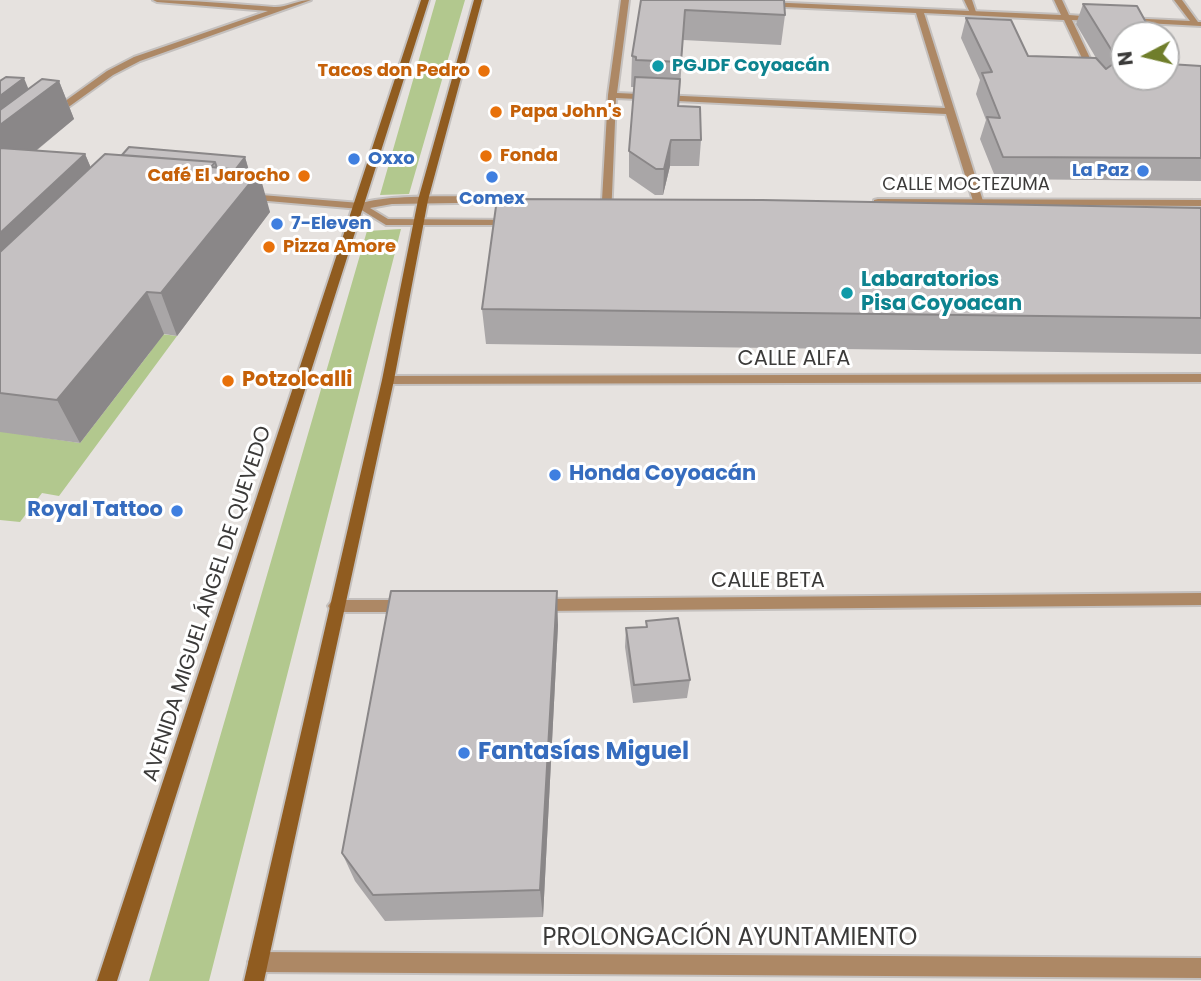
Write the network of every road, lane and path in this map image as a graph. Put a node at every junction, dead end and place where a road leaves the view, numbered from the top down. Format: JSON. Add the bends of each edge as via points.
{"nodes":[{"id":1,"x":159,"y":0,"type":"edge"},
{"id":2,"x":307,"y":0,"type":"edge"},
{"id":3,"x":425,"y":0,"type":"edge"},
{"id":4,"x":478,"y":0,"type":"edge"},
{"id":5,"x":625,"y":0,"type":"edge"},
{"id":6,"x":968,"y":0,"type":"edge"},
{"id":7,"x":1059,"y":0,"type":"edge"},
{"id":8,"x":1178,"y":0,"type":"edge"},
{"id":9,"x":758,"y":4,"type":"edge"},
{"id":10,"x":280,"y":10,"type":"junction"},
{"id":11,"x":919,"y":11,"type":"junction"},
{"id":12,"x":974,"y":13,"type":"junction"},
{"id":13,"x":1068,"y":18,"type":"junction"},
{"id":14,"x":1107,"y":19,"type":"edge"},
{"id":15,"x":1119,"y":20,"type":"edge"},
{"id":16,"x":1199,"y":24,"type":"edge"},
{"id":17,"x":1098,"y":84,"type":"edge"},
{"id":18,"x":612,"y":95,"type":"junction"},
{"id":19,"x":949,"y":111,"type":"junction"},
{"id":20,"x":44,"y":116,"type":"edge"},
{"id":21,"x":239,"y":197,"type":"edge"},
{"id":22,"x":424,"y":200,"type":"junction"},
{"id":23,"x":528,"y":201,"type":"edge"},
{"id":24,"x":594,"y":201,"type":"edge"},
{"id":25,"x":607,"y":201,"type":"junction"},
{"id":26,"x":621,"y":201,"type":"edge"},
{"id":27,"x":869,"y":202,"type":"edge"},
{"id":28,"x":979,"y":202,"type":"junction"},
{"id":29,"x":1201,"y":203,"type":"edge"},
{"id":30,"x":360,"y":206,"type":"junction"},
{"id":31,"x":526,"y":222,"type":"edge"},
{"id":32,"x":593,"y":222,"type":"edge"},
{"id":33,"x":606,"y":222,"type":"junction"},
{"id":34,"x":620,"y":222,"type":"edge"},
{"id":35,"x":419,"y":223,"type":"junction"},
{"id":36,"x":972,"y":225,"type":"edge"},
{"id":37,"x":985,"y":225,"type":"junction"},
{"id":38,"x":999,"y":225,"type":"edge"},
{"id":39,"x":1201,"y":378,"type":"edge"},
{"id":40,"x":388,"y":380,"type":"junction"},
{"id":41,"x":1201,"y":599,"type":"edge"},
{"id":42,"x":517,"y":605,"type":"edge"},
{"id":43,"x":336,"y":606,"type":"junction"},
{"id":44,"x":419,"y":606,"type":"edge"},
{"id":45,"x":1201,"y":968,"type":"edge"},
{"id":46,"x":256,"y":972,"type":"edge"},
{"id":47,"x":107,"y":981,"type":"edge"}],
"edges":[{"from":1,"to":10,"type":"street"},
{"from":2,"to":10,"type":"street"},
{"from":3,"to":30,"type":"main road","name":"AVENIDA MIGUEL ÁNGEL DE QUEVEDO"},
{"from":4,"to":22,"type":"main road"},
{"from":5,"to":18,"type":"street"},
{"from":6,"to":12,"type":"street"},
{"from":7,"to":13,"type":"street"},
{"from":8,"to":16,"type":"street"},
{"from":9,"to":11,"type":"street"},
{"from":10,"to":20,"type":"street","via":[[130,62]]},
{"from":11,"to":12,"type":"street"},
{"from":11,"to":19,"type":"street"},
{"from":12,"to":13,"type":"street"},
{"from":13,"to":14,"type":"street"},
{"from":13,"to":17,"type":"street"},
{"from":15,"to":16,"type":"street"},
{"from":18,"to":19,"type":"street"},
{"from":18,"to":25,"type":"street"},
{"from":19,"to":28,"type":"street"},
{"from":21,"to":30,"type":"street"},
{"from":22,"to":23,"type":"street"},
{"from":22,"to":30,"type":"street"},
{"from":22,"to":35,"type":"main road"},
{"from":24,"to":25,"type":"street"},
{"from":25,"to":26,"type":"street"},
{"from":25,"to":33,"type":"street"},
{"from":27,"to":28,"type":"street","name":"CALLE MOCTEZUMA"},
{"from":28,"to":29,"type":"street","name":"CALLE MOCTEZUMA"},
{"from":28,"to":37,"type":"street"},
{"from":30,"to":35,"type":"street","via":[[386,222]]},
{"from":30,"to":47,"type":"main road","name":"AVENIDA MIGUEL ÁNGEL DE QUEVEDO"},
{"from":31,"to":35,"type":"street"},
{"from":32,"to":33,"type":"street"},
{"from":33,"to":34,"type":"street"},
{"from":35,"to":40,"type":"main road"},
{"from":36,"to":37,"type":"street","name":"CALLE MOCTEZUMA"},
{"from":37,"to":38,"type":"street","name":"CALLE MOCTEZUMA"},
{"from":39,"to":40,"type":"street","name":"CALLE ALFA"},
{"from":40,"to":43,"type":"main road"},
{"from":41,"to":42,"type":"street","name":"CALLE BETA"},
{"from":43,"to":44,"type":"street"},
{"from":43,"to":46,"type":"main road"},
{"from":45,"to":46,"type":"street","name":"PROLONGACIÓN AYUNTAMIENTO"}]}
